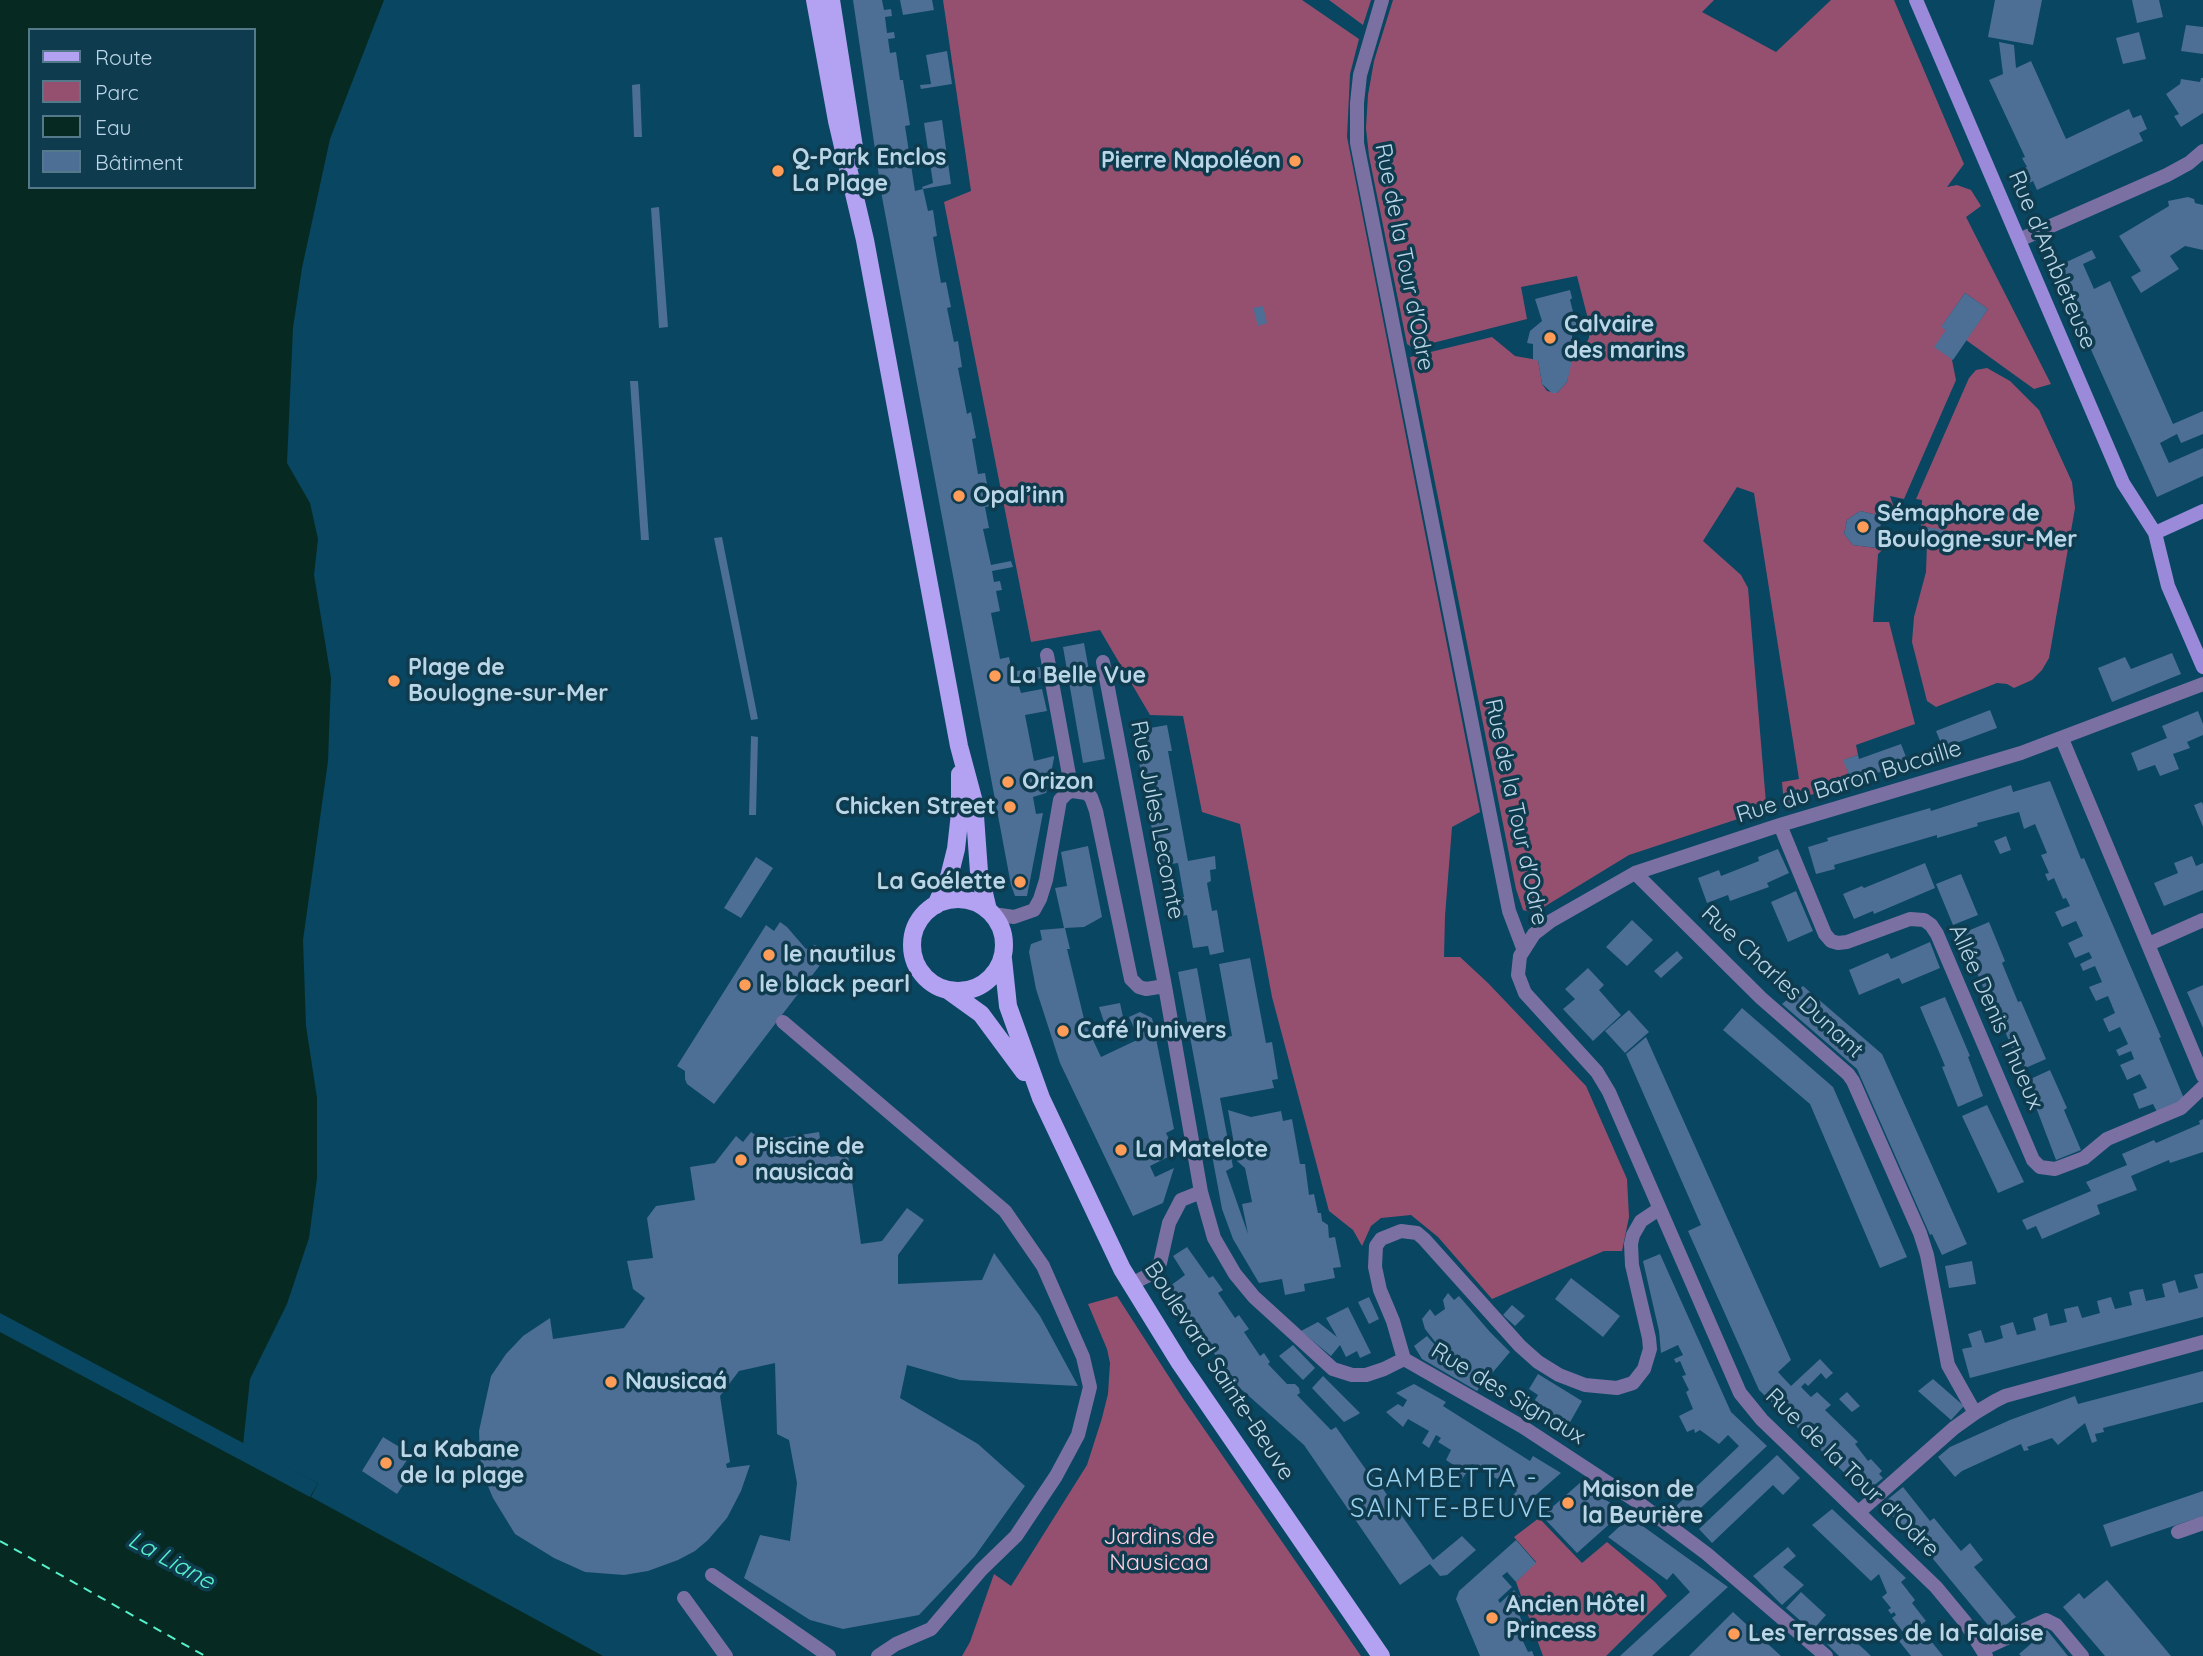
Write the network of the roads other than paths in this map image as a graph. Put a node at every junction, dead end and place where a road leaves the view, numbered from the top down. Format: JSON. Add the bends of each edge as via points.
{"nodes":[{"id":1,"x":814,"y":0,"type":"edge"},
{"id":2,"x":831,"y":0,"type":"edge"},
{"id":3,"x":1382,"y":0,"type":"edge"},
{"id":4,"x":1916,"y":0,"type":"edge"},
{"id":5,"x":2203,"y":151,"type":"edge"},
{"id":6,"x":864,"y":240,"type":"junction"},
{"id":7,"x":2019,"y":240,"type":"junction"},
{"id":8,"x":2203,"y":511,"type":"edge"},
{"id":9,"x":2155,"y":533,"type":"junction"},
{"id":10,"x":1047,"y":655,"type":"dead end"},
{"id":11,"x":1103,"y":662,"type":"dead end"},
{"id":12,"x":2203,"y":667,"type":"edge"},
{"id":13,"x":2203,"y":684,"type":"edge"},
{"id":14,"x":2062,"y":739,"type":"junction"},
{"id":15,"x":959,"y":746,"type":"junction"},
{"id":16,"x":1072,"y":791,"type":"junction"},
{"id":17,"x":1780,"y":825,"type":"junction"},
{"id":18,"x":1635,"y":873,"type":"junction"},
{"id":19,"x":936,"y":905,"type":"junction"},
{"id":20,"x":990,"y":912,"type":"junction"},
{"id":21,"x":2203,"y":920,"type":"edge"},
{"id":22,"x":2149,"y":944,"type":"junction"},
{"id":23,"x":1524,"y":948,"type":"junction"},
{"id":24,"x":1003,"y":959,"type":"junction"},
{"id":25,"x":1165,"y":986,"type":"junction"},
{"id":26,"x":949,"y":991,"type":"junction"},
{"id":27,"x":783,"y":1022,"type":"dead end"},
{"id":28,"x":2203,"y":1076,"type":"edge"},
{"id":29,"x":2203,"y":1087,"type":"edge"},
{"id":30,"x":1041,"y":1098,"type":"junction"},
{"id":31,"x":1201,"y":1192,"type":"junction"},
{"id":32,"x":1659,"y":1209,"type":"junction"},
{"id":33,"x":1130,"y":1284,"type":"junction"},
{"id":34,"x":2203,"y":1342,"type":"edge"},
{"id":35,"x":1404,"y":1359,"type":"junction"},
{"id":36,"x":1975,"y":1413,"type":"junction"},
{"id":37,"x":1859,"y":1512,"type":"junction"},
{"id":38,"x":2203,"y":1523,"type":"edge"},
{"id":39,"x":2178,"y":1532,"type":"dead end"},
{"id":40,"x":712,"y":1575,"type":"dead end"},
{"id":41,"x":684,"y":1598,"type":"dead end"},
{"id":42,"x":1985,"y":1653,"type":"edge"},
{"id":43,"x":726,"y":1656,"type":"edge"},
{"id":44,"x":829,"y":1656,"type":"edge"},
{"id":45,"x":878,"y":1656,"type":"edge"},
{"id":46,"x":1381,"y":1656,"type":"edge"},
{"id":47,"x":1826,"y":1656,"type":"edge"},
{"id":48,"x":2082,"y":1656,"type":"edge"}],
"edges":[{"from":1,"to":6,"type":"main road"},
{"from":2,"to":6,"type":"main road","via":[[851,118]]},
{"from":3,"to":23,"type":"street","name":"Rue de la Tour d'Odre","via":[[1360,75],[1357,143],[1509,911]]},
{"from":4,"to":7,"type":"street","name":"Rue d'Ambleteuse"},
{"from":5,"to":7,"type":"street","via":[[2167,175]]},
{"from":6,"to":15,"type":"main road"},
{"from":7,"to":9,"type":"street","name":"Rue d'Ambleteuse","via":[[2123,483]]},
{"from":8,"to":9,"type":"street"},
{"from":9,"to":12,"type":"street","name":"Rue d'Ambleteuse","via":[[2168,586]]},
{"from":10,"to":16,"type":"street"},
{"from":11,"to":25,"type":"street","name":"Rue Jules Lecomte"},
{"from":13,"to":14,"type":"street","name":"Rue du Baron Bucaille"},
{"from":14,"to":17,"type":"street","name":"Rue du Baron Bucaille"},
{"from":14,"to":22,"type":"street"},
{"from":15,"to":19,"type":"main road","via":[[958,839]]},
{"from":15,"to":20,"type":"main road","via":[[974,802],[979,872]]},
{"from":16,"to":20,"type":"street","via":[[1058,806],[1037,906],[1019,916]]},
{"from":16,"to":25,"type":"street","via":[[1086,793],[1094,803],[1132,979],[1146,989]]},
{"from":17,"to":18,"type":"street","name":"Rue du Baron Bucaille"},
{"from":17,"to":29,"type":"street","name":"Allée Denis Thueux","via":[[1831,941],[1847,942],[1916,918],[1934,929],[2040,1167],[2056,1169],[2084,1158],[2107,1139],[2181,1108]]},
{"from":18,"to":23,"type":"street","name":"Rue du Baron Bucaille","via":[[1551,921]]},
{"from":18,"to":36,"type":"street","name":"Rue Charles Dunant","via":[[1755,993],[1853,1081],[1920,1233],[1948,1365]]},
{"from":19,"to":20,"type":"main road","via":[[963,899]]},
{"from":19,"to":26,"type":"main road","via":[[917,925],[913,955],[927,980]]},
{"from":20,"to":24,"type":"main road","via":[[1004,935]]},
{"from":21,"to":22,"type":"street"},
{"from":22,"to":28,"type":"street"},
{"from":23,"to":32,"type":"street","name":"Rue de la Tour d'Odre","via":[[1518,975],[1525,993],[1604,1082]]},
{"from":24,"to":26,"type":"main road","via":[[982,986]]},
{"from":24,"to":30,"type":"main road","name":"Boulevard Sainte-Beuve","via":[[1008,1006]]},
{"from":25,"to":31,"type":"street","name":"Rue Jules Lecomte"},
{"from":26,"to":30,"type":"main road","name":"Boulevard Sainte-Beuve","via":[[988,1021]]},
{"from":27,"to":45,"type":"street","via":[[1005,1211],[1043,1266],[1083,1357],[1090,1387],[1079,1435],[1016,1536],[931,1629]]},
{"from":30,"to":33,"type":"main road","name":"Boulevard Sainte-Beuve"},
{"from":31,"to":33,"type":"street","via":[[1176,1207],[1160,1263],[1149,1275]]},
{"from":31,"to":35,"type":"street","name":"Rue des Signaux","via":[[1214,1238],[1235,1274],[1324,1363],[1342,1373],[1366,1375]]},
{"from":32,"to":35,"type":"street","via":[[1641,1221],[1631,1244],[1650,1349],[1644,1369],[1633,1383],[1617,1388],[1585,1385],[1538,1362],[1424,1239],[1401,1231],[1381,1239],[1374,1267]]},
{"from":32,"to":37,"type":"street","name":"Rue de la Tour d'Odre","via":[[1740,1393],[1762,1420]]},
{"from":33,"to":46,"type":"main road","name":"Boulevard Sainte-Beuve"},
{"from":34,"to":36,"type":"street","via":[[2005,1396]]},
{"from":35,"to":47,"type":"street","name":"Rue des Signaux","via":[[1523,1427],[1639,1503],[1707,1554]]},
{"from":36,"to":37,"type":"street"},
{"from":37,"to":42,"type":"street","name":"Rue de la Tour d'Odre","via":[[1949,1601]]},
{"from":38,"to":39,"type":"street"},
{"from":40,"to":44,"type":"street"},
{"from":41,"to":43,"type":"street"},
{"from":42,"to":48,"type":"street","via":[[2046,1620],[2056,1625]]}]}
